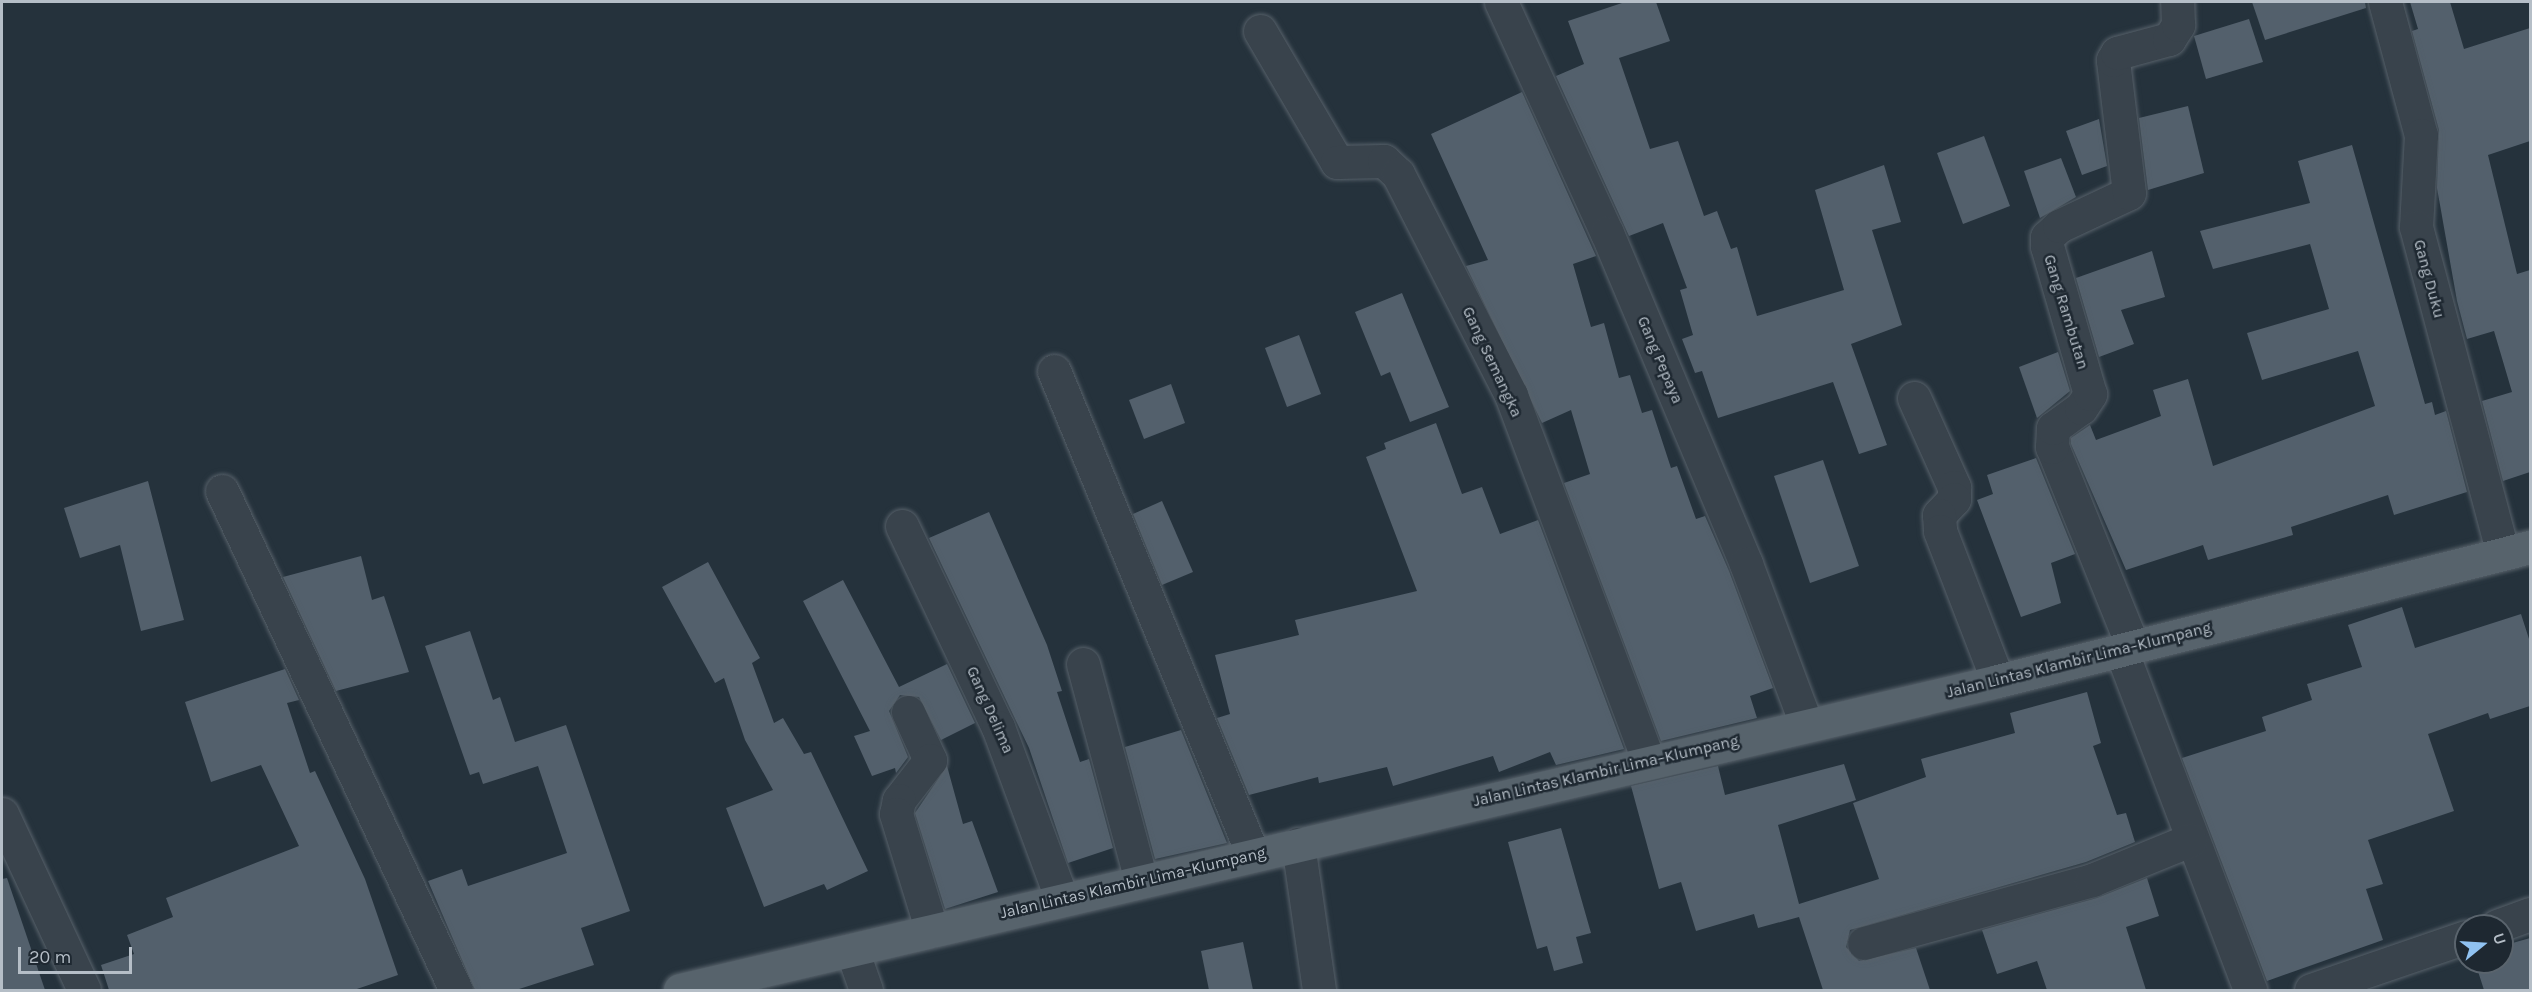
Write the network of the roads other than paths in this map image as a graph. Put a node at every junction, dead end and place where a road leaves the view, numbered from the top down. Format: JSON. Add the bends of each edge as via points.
{"nodes":[{"id":1,"x":1501,"y":2,"type":"edge"},
{"id":2,"x":2177,"y":2,"type":"edge"},
{"id":3,"x":2385,"y":2,"type":"edge"},
{"id":4,"x":1260,"y":31,"type":"dead end"},
{"id":5,"x":1054,"y":371,"type":"dead end"},
{"id":6,"x":1914,"y":398,"type":"dead end"},
{"id":7,"x":222,"y":491,"type":"dead end"},
{"id":8,"x":902,"y":526,"type":"dead end"},
{"id":9,"x":2522,"y":554,"type":"edge"},
{"id":10,"x":2127,"y":649,"type":"junction"},
{"id":11,"x":1083,"y":664,"type":"dead end"},
{"id":12,"x":1998,"y":681,"type":"junction"},
{"id":13,"x":908,"y":712,"type":"dead end"},
{"id":14,"x":1806,"y":724,"type":"junction"},
{"id":15,"x":1649,"y":762,"type":"junction"},
{"id":16,"x":2,"y":814,"type":"edge"},
{"id":17,"x":2190,"y":840,"type":"junction"},
{"id":18,"x":1298,"y":844,"type":"junction"},
{"id":19,"x":1252,"y":855,"type":"junction"},
{"id":20,"x":1140,"y":881,"type":"junction"},
{"id":21,"x":1062,"y":900,"type":"junction"},
{"id":22,"x":2530,"y":914,"type":"edge"},
{"id":23,"x":2514,"y":920,"type":"edge"},
{"id":24,"x":932,"y":931,"type":"junction"},
{"id":25,"x":2454,"y":941,"type":"edge"},
{"id":26,"x":1864,"y":943,"type":"dead end"},
{"id":27,"x":852,"y":950,"type":"junction"},
{"id":28,"x":84,"y":990,"type":"edge"},
{"id":29,"x":456,"y":990,"type":"edge"},
{"id":30,"x":680,"y":990,"type":"edge"},
{"id":31,"x":866,"y":990,"type":"edge"},
{"id":32,"x":1319,"y":990,"type":"edge"},
{"id":33,"x":2250,"y":990,"type":"edge"},
{"id":34,"x":2311,"y":990,"type":"edge"}],
"edges":[{"from":1,"to":14,"type":"street","name":"Gang Pepaya","via":[[1607,233],[1746,564]]},
{"from":2,"to":10,"type":"street","name":"Gang Rambutan","via":[[2178,26],[2169,39],[2117,54],[2113,60],[2129,193],[2060,226],[2047,237],[2090,394],[2081,408],[2053,428],[2052,447]]},
{"from":3,"to":9,"type":"street","name":"Gang Duku","via":[[2421,135],[2415,227]]},
{"from":4,"to":15,"type":"street","name":"Gang Semangka","via":[[1337,162],[1384,161],[1398,174],[1511,395]]},
{"from":5,"to":19,"type":"street"},
{"from":6,"to":12,"type":"street","via":[[1954,487],[1954,499],[1939,516],[1940,531]]},
{"from":7,"to":29,"type":"street"},
{"from":8,"to":21,"type":"street","name":"Gang Delima","via":[[998,727]]},
{"from":9,"to":10,"type":"main road","name":"Jalan Lintas Klambir Lima–Klumpang"},
{"from":10,"to":12,"type":"main road","name":"Jalan Lintas Klambir Lima–Klumpang"},
{"from":10,"to":17,"type":"street"},
{"from":11,"to":20,"type":"street"},
{"from":12,"to":14,"type":"main road","name":"Jalan Lintas Klambir Lima–Klumpang"},
{"from":13,"to":24,"type":"street","via":[[930,760],[899,800],[896,814]]},
{"from":14,"to":15,"type":"main road","name":"Jalan Lintas Klambir Lima–Klumpang"},
{"from":15,"to":18,"type":"main road","name":"Jalan Lintas Klambir Lima–Klumpang"},
{"from":16,"to":28,"type":"street"},
{"from":17,"to":26,"type":"street","via":[[2092,880]]},
{"from":17,"to":33,"type":"street"},
{"from":18,"to":19,"type":"main road","name":"Jalan Lintas Klambir Lima–Klumpang"},
{"from":18,"to":32,"type":"street"},
{"from":19,"to":20,"type":"main road","name":"Jalan Lintas Klambir Lima–Klumpang"},
{"from":20,"to":21,"type":"main road","name":"Jalan Lintas Klambir Lima–Klumpang"},
{"from":21,"to":24,"type":"main road","name":"Jalan Lintas Klambir Lima–Klumpang"},
{"from":22,"to":23,"type":"street"},
{"from":24,"to":27,"type":"main road","name":"Jalan Lintas Klambir Lima–Klumpang"},
{"from":25,"to":34,"type":"street"},
{"from":27,"to":30,"type":"main road","name":"Jalan Lintas Klambir Lima–Klumpang"},
{"from":27,"to":31,"type":"street"}]}
